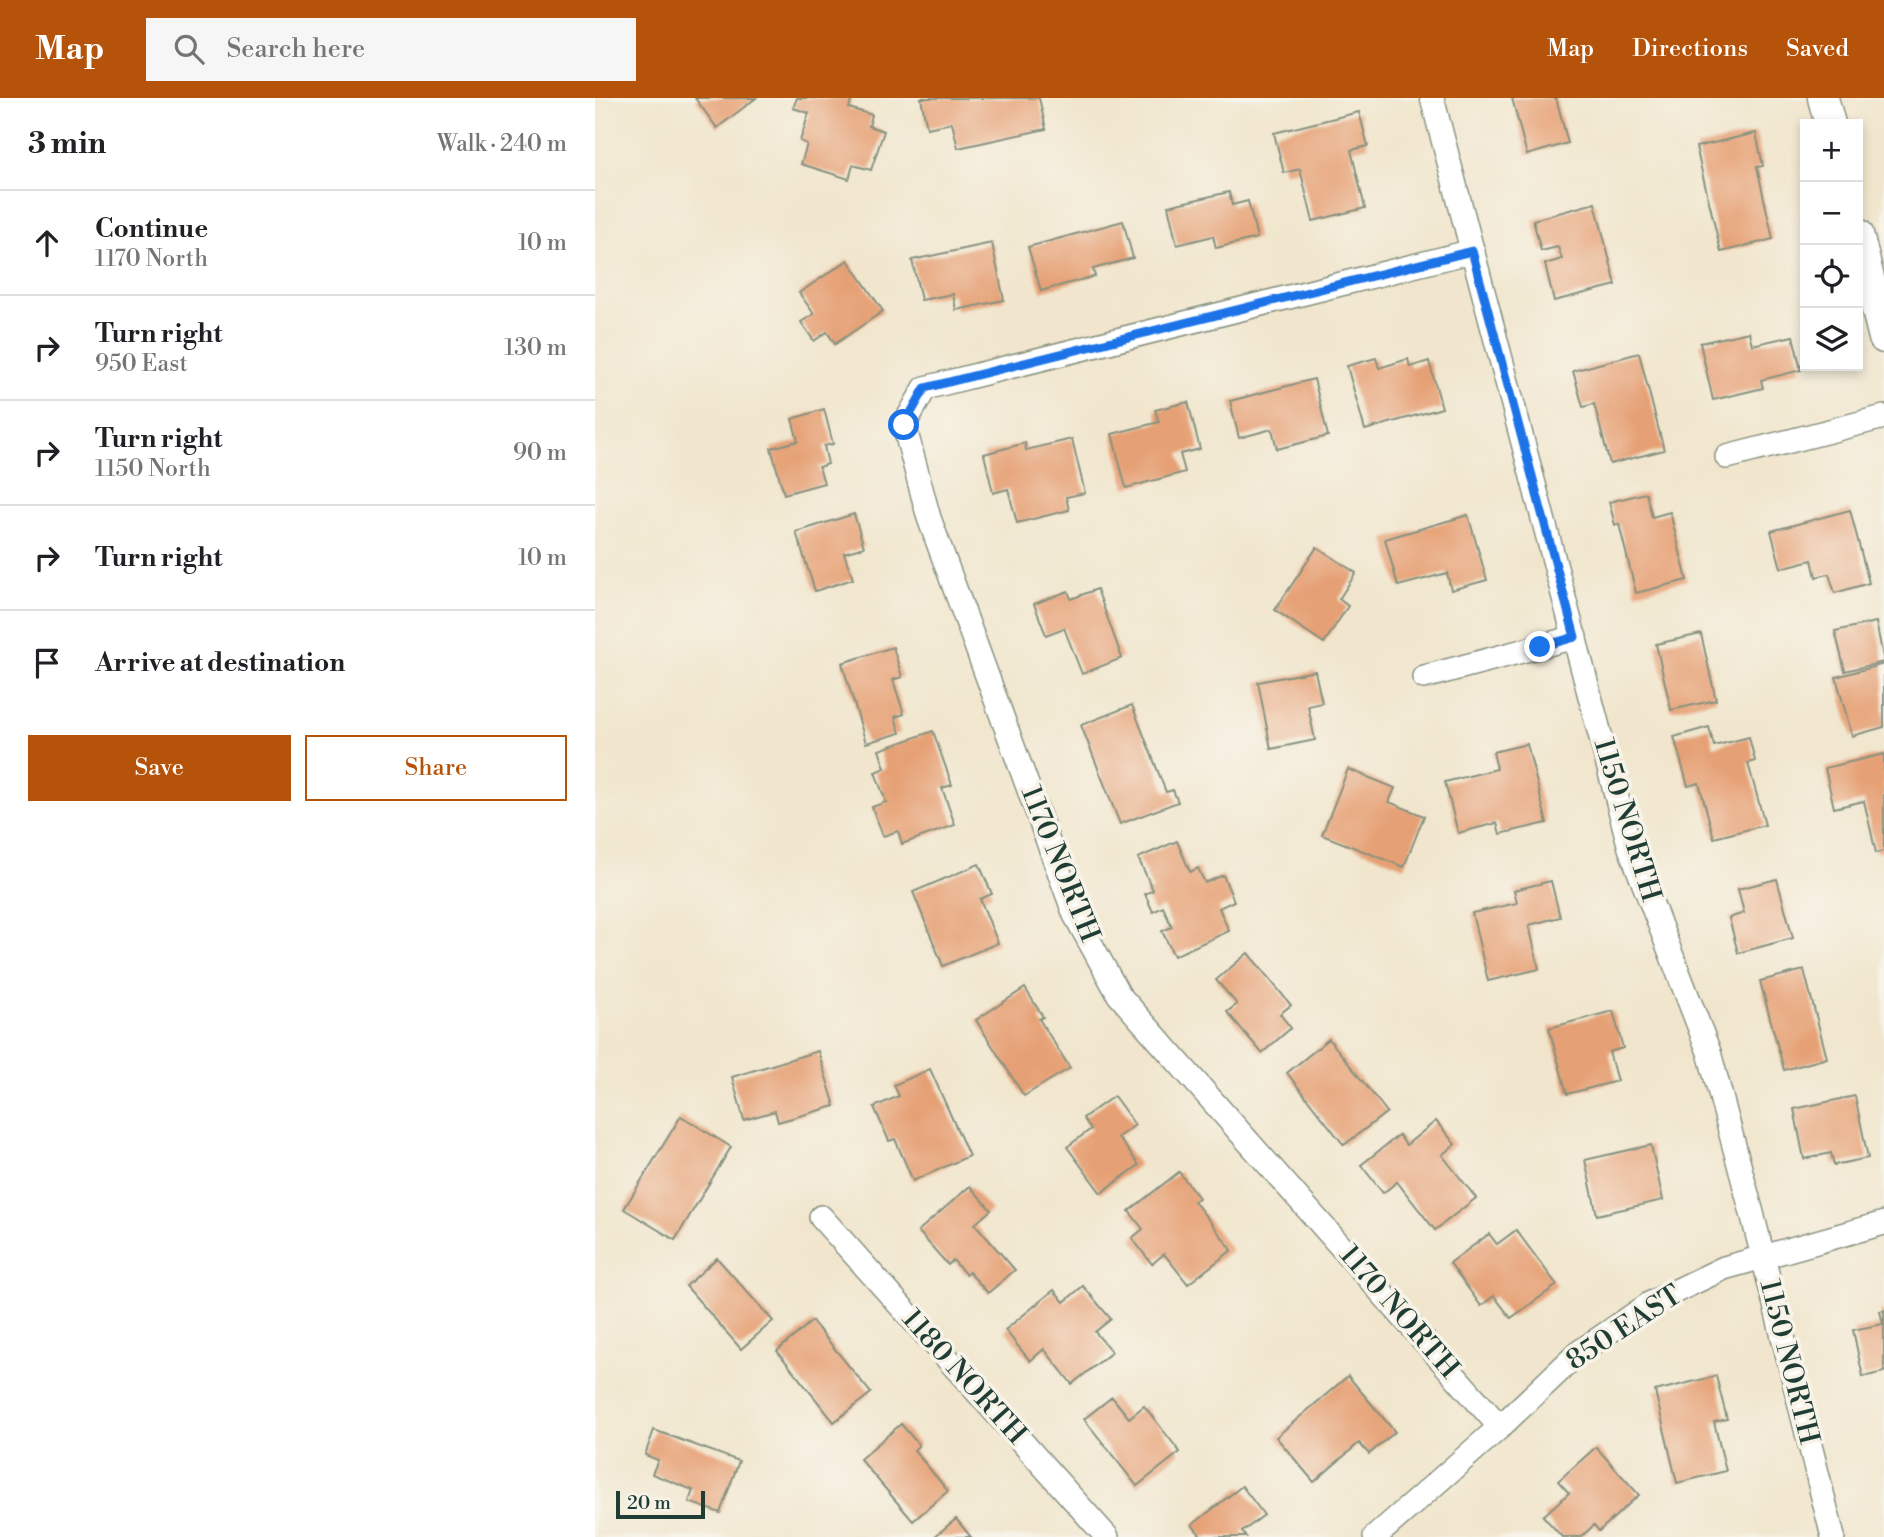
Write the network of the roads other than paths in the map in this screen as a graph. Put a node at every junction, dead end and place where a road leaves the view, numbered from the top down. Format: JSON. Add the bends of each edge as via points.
{"nodes":[{"id":1,"x":1432,"y":98,"type":"edge"},
{"id":2,"x":1823,"y":98,"type":"edge"},
{"id":3,"x":1829,"y":119,"type":"edge"},
{"id":4,"x":1861,"y":245,"type":"edge"},
{"id":5,"x":1472,"y":251,"type":"junction"},
{"id":6,"x":1884,"y":338,"type":"edge"},
{"id":7,"x":1884,"y":417,"type":"edge"},
{"id":8,"x":1727,"y":457,"type":"dead end"},
{"id":9,"x":1575,"y":637,"type":"junction"},
{"id":10,"x":1424,"y":677,"type":"dead end"},
{"id":11,"x":821,"y":1217,"type":"dead end"},
{"id":12,"x":1884,"y":1223,"type":"edge"},
{"id":13,"x":1763,"y":1257,"type":"junction"},
{"id":14,"x":1500,"y":1427,"type":"junction"},
{"id":15,"x":1107,"y":1537,"type":"edge"},
{"id":16,"x":1375,"y":1537,"type":"edge"},
{"id":17,"x":1833,"y":1537,"type":"edge"}],
"edges":[{"from":1,"to":5,"type":"street","name":"1150 NORTH"},
{"from":2,"to":3,"type":"street"},
{"from":4,"to":6,"type":"street"},
{"from":5,"to":9,"type":"street","name":"1150 NORTH"},
{"from":5,"to":14,"type":"street","name":"1170 NORTH","via":[[925,388],[904,425],[929,518],[1075,915],[1119,995]]},
{"from":7,"to":8,"type":"street"},
{"from":9,"to":10,"type":"street"},
{"from":9,"to":13,"type":"street","name":"1150 NORTH","via":[[1630,848],[1709,1052]]},
{"from":11,"to":15,"type":"street","name":"1180 NORTH"},
{"from":12,"to":13,"type":"street","name":"850 EAST"},
{"from":13,"to":14,"type":"street","name":"850 EAST","via":[[1724,1268],[1651,1303],[1578,1353]]},
{"from":13,"to":17,"type":"street","name":"1150 NORTH"},
{"from":14,"to":16,"type":"street","name":"850 EAST"}]}
